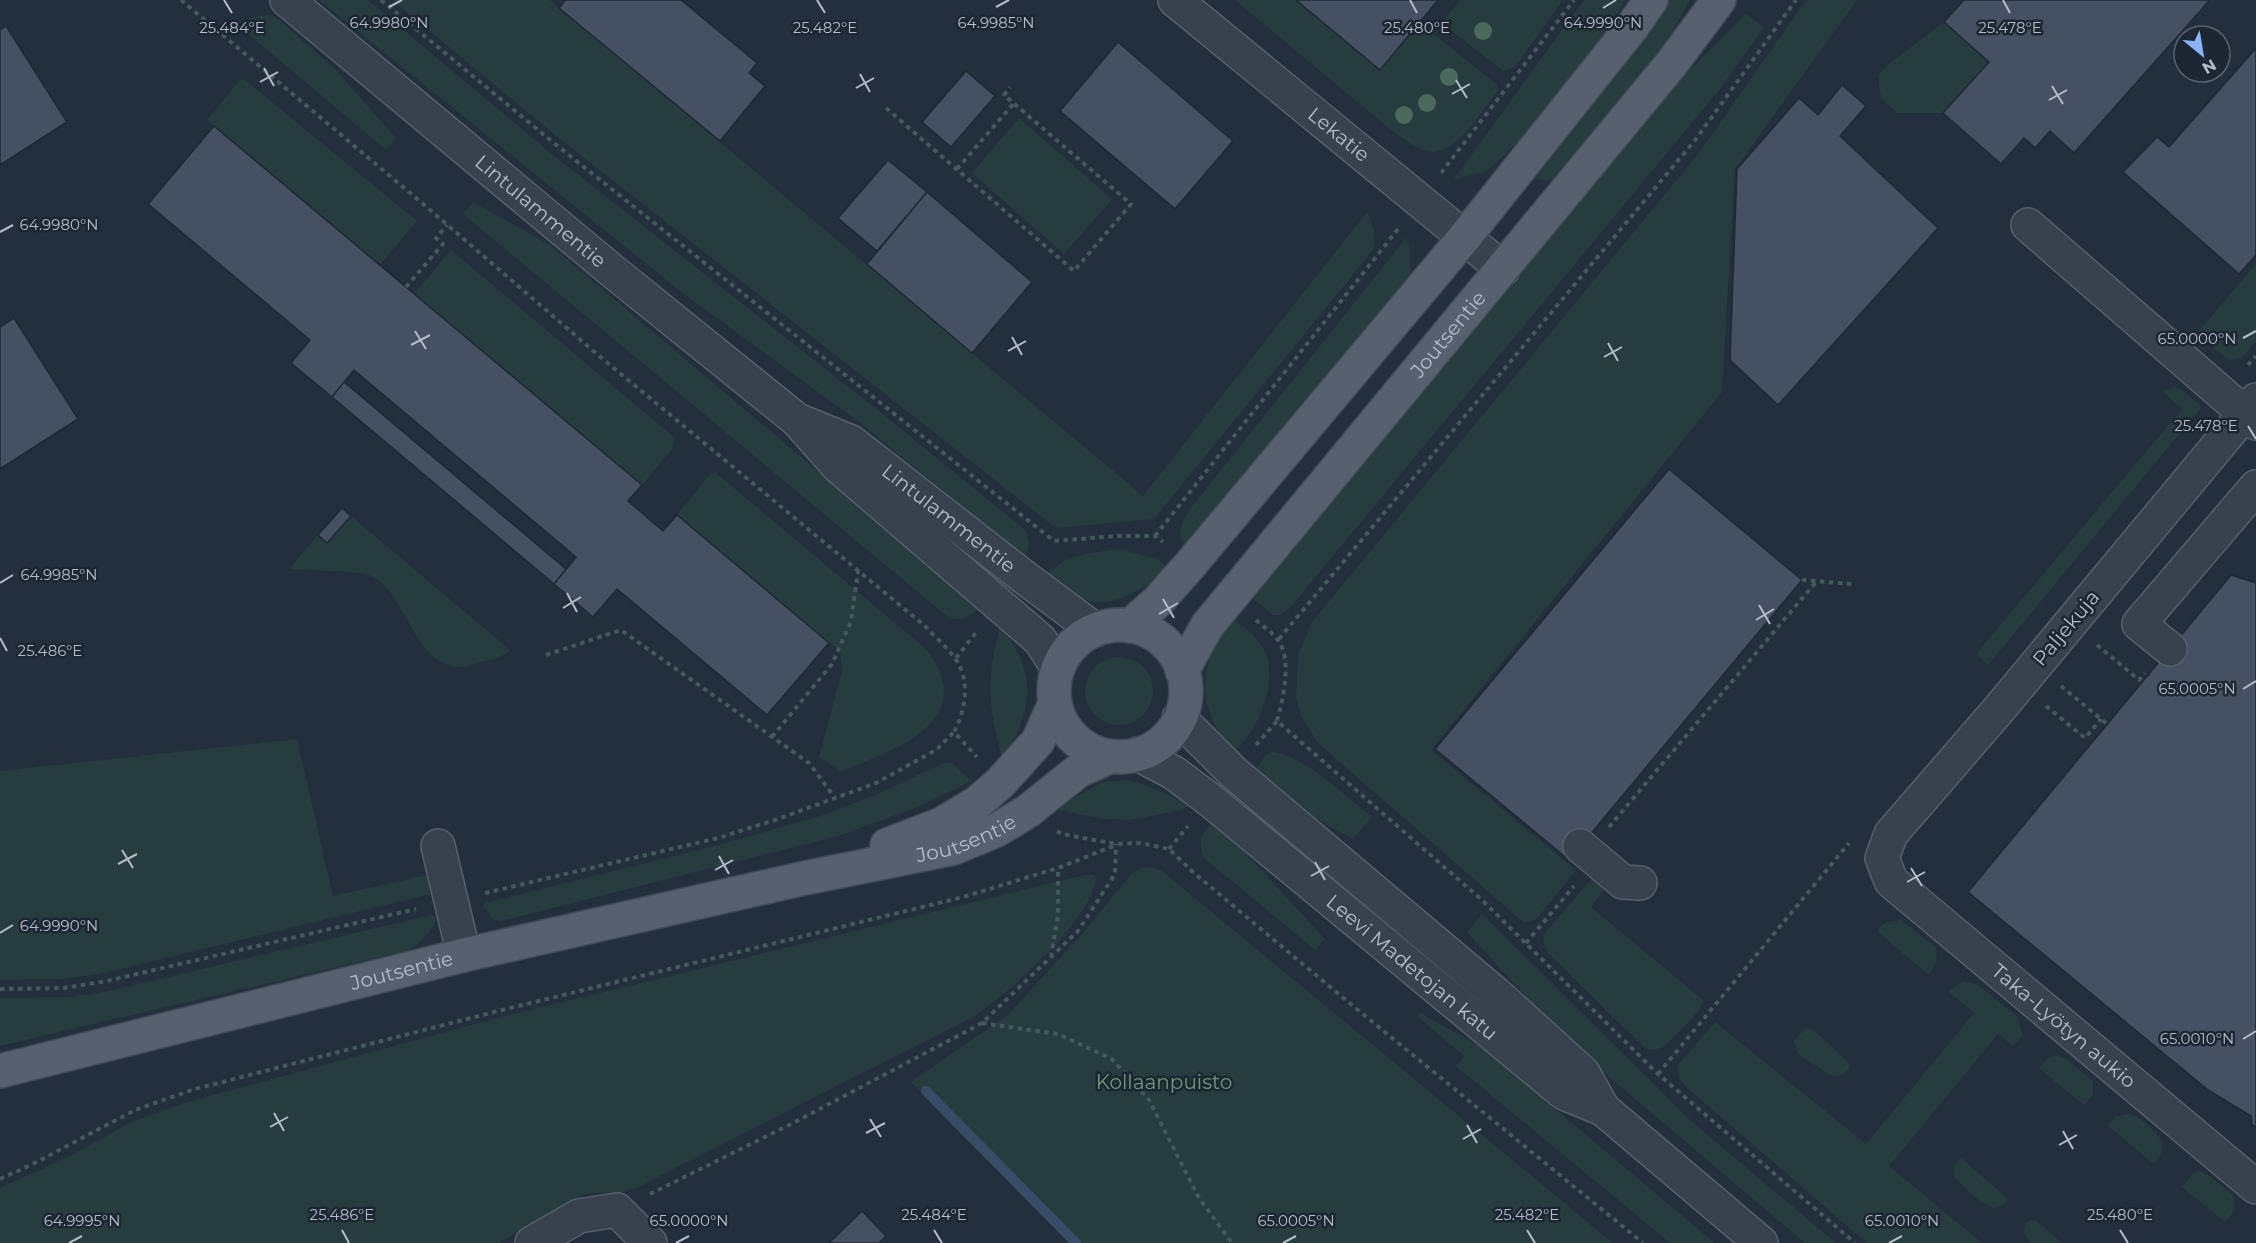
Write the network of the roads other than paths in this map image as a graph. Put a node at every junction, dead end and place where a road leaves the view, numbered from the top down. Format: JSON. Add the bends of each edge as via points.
{"nodes":[{"id":1,"x":287,"y":0,"type":"edge"},
{"id":2,"x":1175,"y":0,"type":"edge"},
{"id":3,"x":1651,"y":0,"type":"edge"},
{"id":4,"x":1719,"y":0,"type":"edge"},
{"id":5,"x":2028,"y":225,"type":"dead end"},
{"id":6,"x":1464,"y":238,"type":"junction"},
{"id":7,"x":1503,"y":269,"type":"junction"},
{"id":8,"x":2252,"y":412,"type":"edge"},
{"id":9,"x":797,"y":420,"type":"junction"},
{"id":10,"x":2256,"y":486,"type":"edge"},
{"id":11,"x":1130,"y":626,"type":"junction"},
{"id":12,"x":1095,"y":630,"type":"junction"},
{"id":13,"x":2170,"y":649,"type":"dead end"},
{"id":14,"x":1058,"y":668,"type":"junction"},
{"id":15,"x":1182,"y":671,"type":"junction"},
{"id":16,"x":1055,"y":703,"type":"junction"},
{"id":17,"x":1179,"y":718,"type":"junction"},
{"id":18,"x":1124,"y":755,"type":"junction"},
{"id":19,"x":438,"y":846,"type":"dead end"},
{"id":20,"x":1584,"y":850,"type":"road end"},
{"id":21,"x":1882,"y":858,"type":"joint"},
{"id":22,"x":805,"y":878,"type":"junction"},
{"id":23,"x":1640,"y":883,"type":"dead end"},
{"id":24,"x":464,"y":955,"type":"junction"},
{"id":25,"x":0,"y":1071,"type":"edge"},
{"id":26,"x":1603,"y":1109,"type":"junction"},
{"id":27,"x":2256,"y":1187,"type":"edge"},
{"id":28,"x":532,"y":1243,"type":"edge"},
{"id":29,"x":650,"y":1243,"type":"edge"},
{"id":30,"x":1761,"y":1243,"type":"edge"}],
"edges":[{"from":1,"to":9,"type":"street","name":"Lintulammentie"},
{"from":2,"to":6,"type":"street","name":"Lekatie"},
{"from":3,"to":6,"type":"main road"},
{"from":4,"to":7,"type":"main road","name":"Joutsentie"},
{"from":5,"to":8,"type":"street"},
{"from":6,"to":7,"type":"street","name":"Lekatie"},
{"from":6,"to":11,"type":"main road","via":[[1190,565]]},
{"from":7,"to":15,"type":"main road","name":"Joutsentie","via":[[1207,626]]},
{"from":8,"to":21,"type":"street","name":"Paljekuja","via":[[1891,834]]},
{"from":9,"to":12,"type":"street","name":"Lintulammentie","via":[[851,441]]},
{"from":9,"to":14,"type":"street","name":"Lintulammentie","via":[[838,466],[1040,640]]},
{"from":10,"to":13,"type":"street","via":[[2139,624]]},
{"from":11,"to":12,"type":"main road"},
{"from":11,"to":15,"type":"main road","via":[[1161,640]]},
{"from":12,"to":14,"type":"main road","via":[[1074,643]]},
{"from":14,"to":16,"type":"main road"},
{"from":15,"to":17,"type":"main road","via":[[1185,698]]},
{"from":16,"to":18,"type":"main road","via":[[1063,725],[1078,742],[1089,749]]},
{"from":16,"to":22,"type":"main road","name":"Joutsentie","via":[[1038,741],[977,802],[942,824]]},
{"from":17,"to":18,"type":"main road","via":[[1155,747]]},
{"from":17,"to":26,"type":"street","name":"Leevi Madetojan katu","via":[[1233,772],[1496,994],[1583,1073]]},
{"from":18,"to":22,"type":"main road","name":"Joutsentie","via":[[1078,771],[1028,811],[997,830],[954,848]]},
{"from":18,"to":26,"type":"street","name":"Leevi Madetojan katu","via":[[1174,773],[1564,1093]]},
{"from":19,"to":24,"type":"street"},
{"from":20,"to":23,"type":"street","via":[[1623,882]]},
{"from":21,"to":27,"type":"street","name":"Taka-Lyötyn aukio","via":[[1891,881]]},
{"from":22,"to":24,"type":"main road","name":"Joutsentie"},
{"from":24,"to":25,"type":"main road","name":"Joutsentie"},
{"from":26,"to":30,"type":"street","name":"Leevi Madetojan katu"},
{"from":28,"to":29,"type":"street","via":[[579,1216],[617,1210]]}]}
